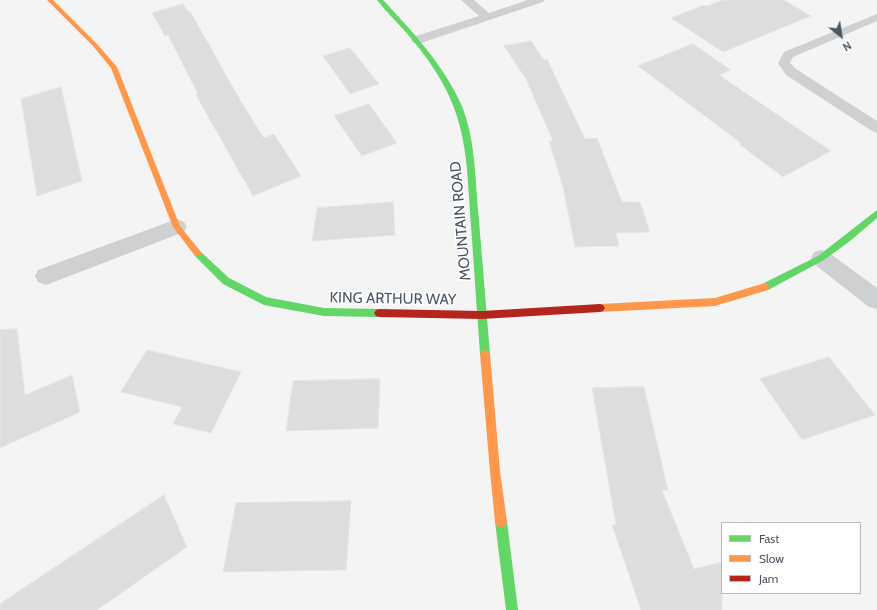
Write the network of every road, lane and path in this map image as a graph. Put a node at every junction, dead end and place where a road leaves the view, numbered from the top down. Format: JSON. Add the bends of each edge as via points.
{"nodes":[{"id":1,"x":50,"y":0,"type":"edge"},
{"id":2,"x":380,"y":0,"type":"edge"},
{"id":3,"x":467,"y":0,"type":"edge"},
{"id":4,"x":539,"y":0,"type":"edge"},
{"id":5,"x":487,"y":17,"type":"junction"},
{"id":6,"x":877,"y":17,"type":"edge"},
{"id":7,"x":417,"y":40,"type":"junction"},
{"id":8,"x":877,"y":128,"type":"edge"},
{"id":9,"x":877,"y":213,"type":"edge"},
{"id":10,"x":177,"y":227,"type":"junction"},
{"id":11,"x":821,"y":258,"type":"junction"},
{"id":12,"x":46,"y":276,"type":"dead end"},
{"id":13,"x":877,"y":300,"type":"edge"},
{"id":14,"x":482,"y":315,"type":"junction"},
{"id":15,"x":512,"y":610,"type":"edge"}],
"edges":[{"from":1,"to":10,"type":"street","name":"KING ARTHUR WAY","via":[[86,34],[114,67]]},
{"from":2,"to":7,"type":"street","name":"MOUNTAIN ROAD"},
{"from":3,"to":5,"type":"lane"},
{"from":4,"to":5,"type":"lane"},
{"from":5,"to":7,"type":"lane"},
{"from":6,"to":8,"type":"lane","via":[[788,55],[784,63],[791,72]]},
{"from":7,"to":14,"type":"street","name":"MOUNTAIN ROAD","via":[[439,68],[458,107],[469,151]]},
{"from":9,"to":11,"type":"street","name":"KING ARTHUR WAY"},
{"from":10,"to":12,"type":"street"},
{"from":10,"to":14,"type":"street","name":"KING ARTHUR WAY","via":[[198,254],[226,281],[264,301],[324,312]]},
{"from":11,"to":13,"type":"street"},
{"from":11,"to":14,"type":"street","name":"KING ARTHUR WAY","via":[[762,289],[714,302]]},
{"from":14,"to":15,"type":"street","name":"MOUNTAIN ROAD","via":[[495,471]]}]}
